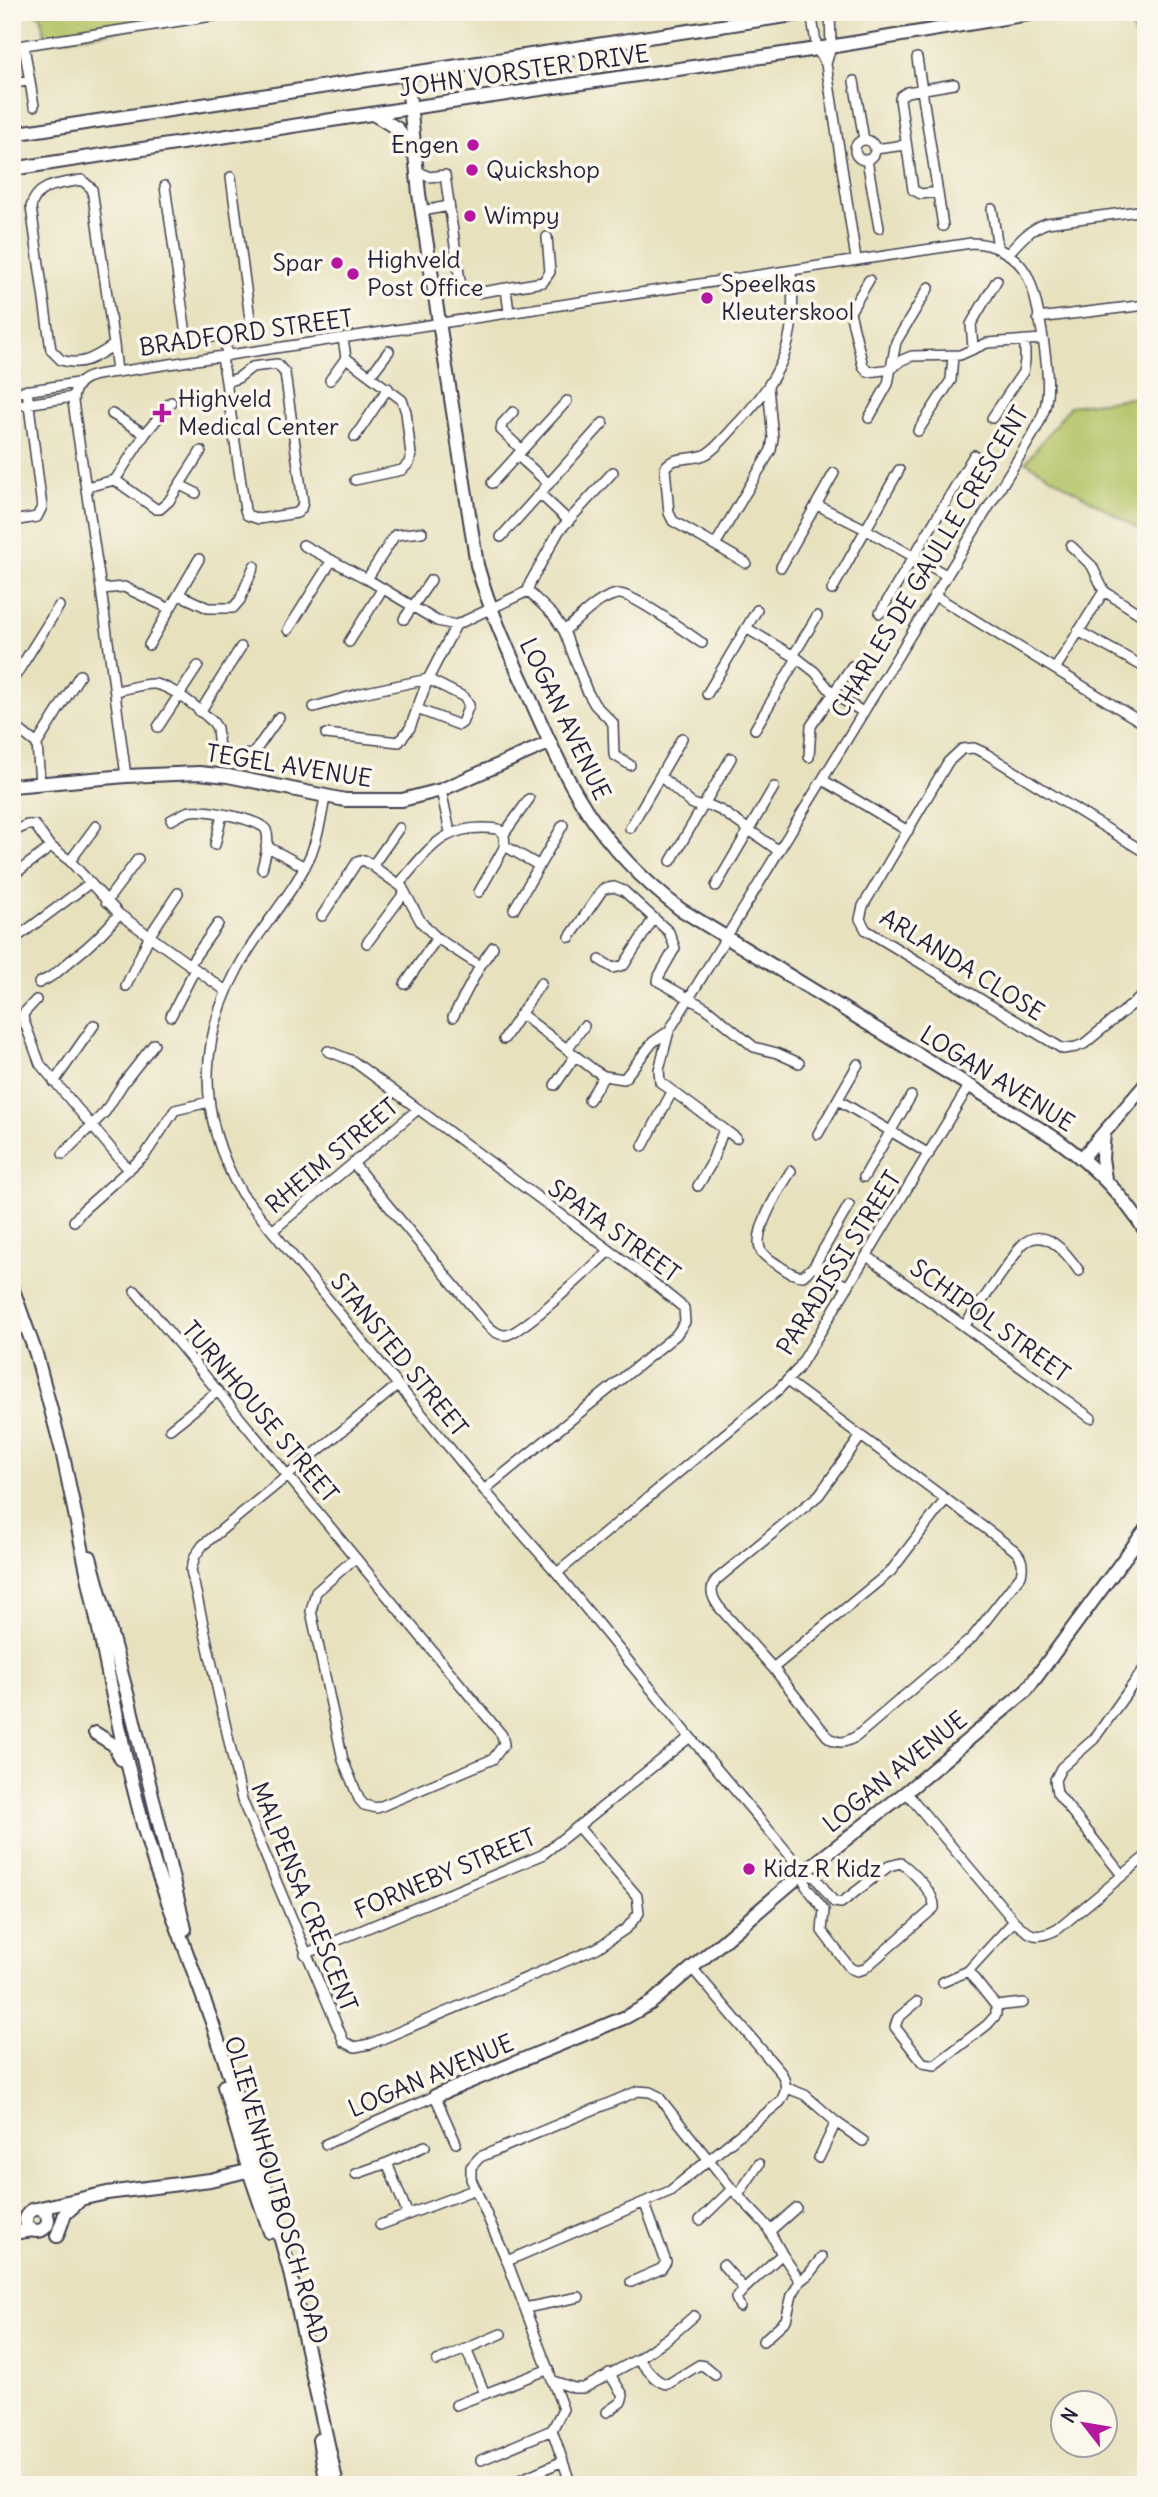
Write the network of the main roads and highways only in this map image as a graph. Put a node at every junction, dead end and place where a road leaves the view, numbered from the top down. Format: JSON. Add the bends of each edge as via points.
{"nodes":[{"id":1,"x":812,"y":12,"type":"edge"},
{"id":2,"x":1041,"y":12,"type":"edge"},
{"id":3,"x":407,"y":74,"type":"junction"},
{"id":4,"x":410,"y":108,"type":"junction"},
{"id":5,"x":373,"y":114,"type":"junction"},
{"id":6,"x":12,"y":134,"type":"edge"},
{"id":7,"x":415,"y":165,"type":"junction"},
{"id":8,"x":12,"y":169,"type":"edge"},
{"id":9,"x":549,"y":743,"type":"junction"},
{"id":10,"x":12,"y":786,"type":"edge"},
{"id":11,"x":1146,"y":1084,"type":"edge"},
{"id":12,"x":1104,"y":1133,"type":"junction"},
{"id":13,"x":1082,"y":1158,"type":"junction"},
{"id":14,"x":1105,"y":1179,"type":"junction"},
{"id":15,"x":1146,"y":1233,"type":"edge"},
{"id":16,"x":12,"y":1287,"type":"edge"},
{"id":17,"x":73,"y":1499,"type":"junction"},
{"id":18,"x":1146,"y":1529,"type":"edge"},
{"id":19,"x":99,"y":1586,"type":"junction"},
{"id":20,"x":119,"y":1728,"type":"junction"},
{"id":21,"x":95,"y":1733,"type":"dead end"},
{"id":22,"x":144,"y":1829,"type":"junction"},
{"id":23,"x":199,"y":1989,"type":"junction"},
{"id":24,"x":435,"y":2096,"type":"road end"},
{"id":25,"x":254,"y":2169,"type":"junction"},
{"id":26,"x":81,"y":2200,"type":"junction"},
{"id":27,"x":66,"y":2204,"type":"junction"},
{"id":28,"x":40,"y":2208,"type":"junction"},
{"id":29,"x":27,"y":2214,"type":"junction"},
{"id":30,"x":49,"y":2219,"type":"junction"},
{"id":31,"x":12,"y":2227,"type":"edge"},
{"id":32,"x":33,"y":2230,"type":"junction"},
{"id":33,"x":12,"y":2233,"type":"edge"},
{"id":34,"x":57,"y":2236,"type":"dead end"},
{"id":35,"x":327,"y":2485,"type":"edge"},
{"id":36,"x":337,"y":2485,"type":"edge"}],
"edges":[{"from":1,"to":3,"type":"main road","name":"JOHN VORSTER DRIVE"},
{"from":2,"to":4,"type":"main road","name":"JOHN VORSTER DRIVE"},
{"from":3,"to":4,"type":"main road","name":"LOGAN AVENUE"},
{"from":3,"to":6,"type":"main road","name":"JOHN VORSTER DRIVE"},
{"from":4,"to":5,"type":"main road","name":"JOHN VORSTER DRIVE"},
{"from":4,"to":7,"type":"main road","name":"LOGAN AVENUE"},
{"from":5,"to":7,"type":"main road","via":[[398,130]]},
{"from":5,"to":8,"type":"main road","name":"JOHN VORSTER DRIVE"},
{"from":7,"to":9,"type":"main road","name":"LOGAN AVENUE","via":[[474,552],[490,608]]},
{"from":9,"to":10,"type":"main road","name":"TEGEL AVENUE","via":[[441,790],[402,800],[325,797],[209,773]]},
{"from":9,"to":13,"type":"main road","name":"LOGAN AVENUE","via":[[581,804],[621,856],[666,898]]},
{"from":11,"to":12,"type":"main road"},
{"from":12,"to":13,"type":"main road"},
{"from":12,"to":14,"type":"main road"},
{"from":13,"to":14,"type":"main road","name":"LOGAN AVENUE"},
{"from":14,"to":15,"type":"main road","name":"LOGAN AVENUE"},
{"from":16,"to":17,"type":"main road","name":"OLIEVENHOUTBOSCH ROAD","via":[[36,1354]]},
{"from":17,"to":19,"type":"main road","name":"OLIEVENHOUTBOSCH ROAD"},
{"from":17,"to":20,"type":"main road","name":"OLIEVENHOUTBOSCH ROAD"},
{"from":18,"to":24,"type":"main road","name":"LOGAN AVENUE","via":[[1026,1691],[651,2003]]},
{"from":19,"to":20,"type":"main road","via":[[125,1722]]},
{"from":19,"to":23,"type":"main road","name":"OLIEVENHOUTBOSCH ROAD"},
{"from":20,"to":22,"type":"main road","name":"OLIEVENHOUTBOSCH ROAD"},
{"from":21,"to":22,"type":"main road","via":[[118,1751]]},
{"from":22,"to":23,"type":"main road","name":"OLIEVENHOUTBOSCH ROAD"},
{"from":23,"to":25,"type":"main road","name":"OLIEVENHOUTBOSCH ROAD"},
{"from":25,"to":26,"type":"main road"},
{"from":25,"to":35,"type":"main road","name":"OLIEVENHOUTBOSCH ROAD","via":[[285,2279]]},
{"from":25,"to":36,"type":"main road","name":"OLIEVENHOUTBOSCH ROAD","via":[[289,2268]]},
{"from":26,"to":27,"type":"main road"},
{"from":26,"to":34,"type":"main road","via":[[65,2214]]},
{"from":27,"to":28,"type":"main road"},
{"from":27,"to":30,"type":"main road"},
{"from":28,"to":29,"type":"main road"},
{"from":28,"to":30,"type":"main road"},
{"from":29,"to":31,"type":"main road"},
{"from":29,"to":32,"type":"main road","via":[[27,2225]]},
{"from":30,"to":32,"type":"main road","via":[[44,2229]]},
{"from":32,"to":33,"type":"main road"}]}
